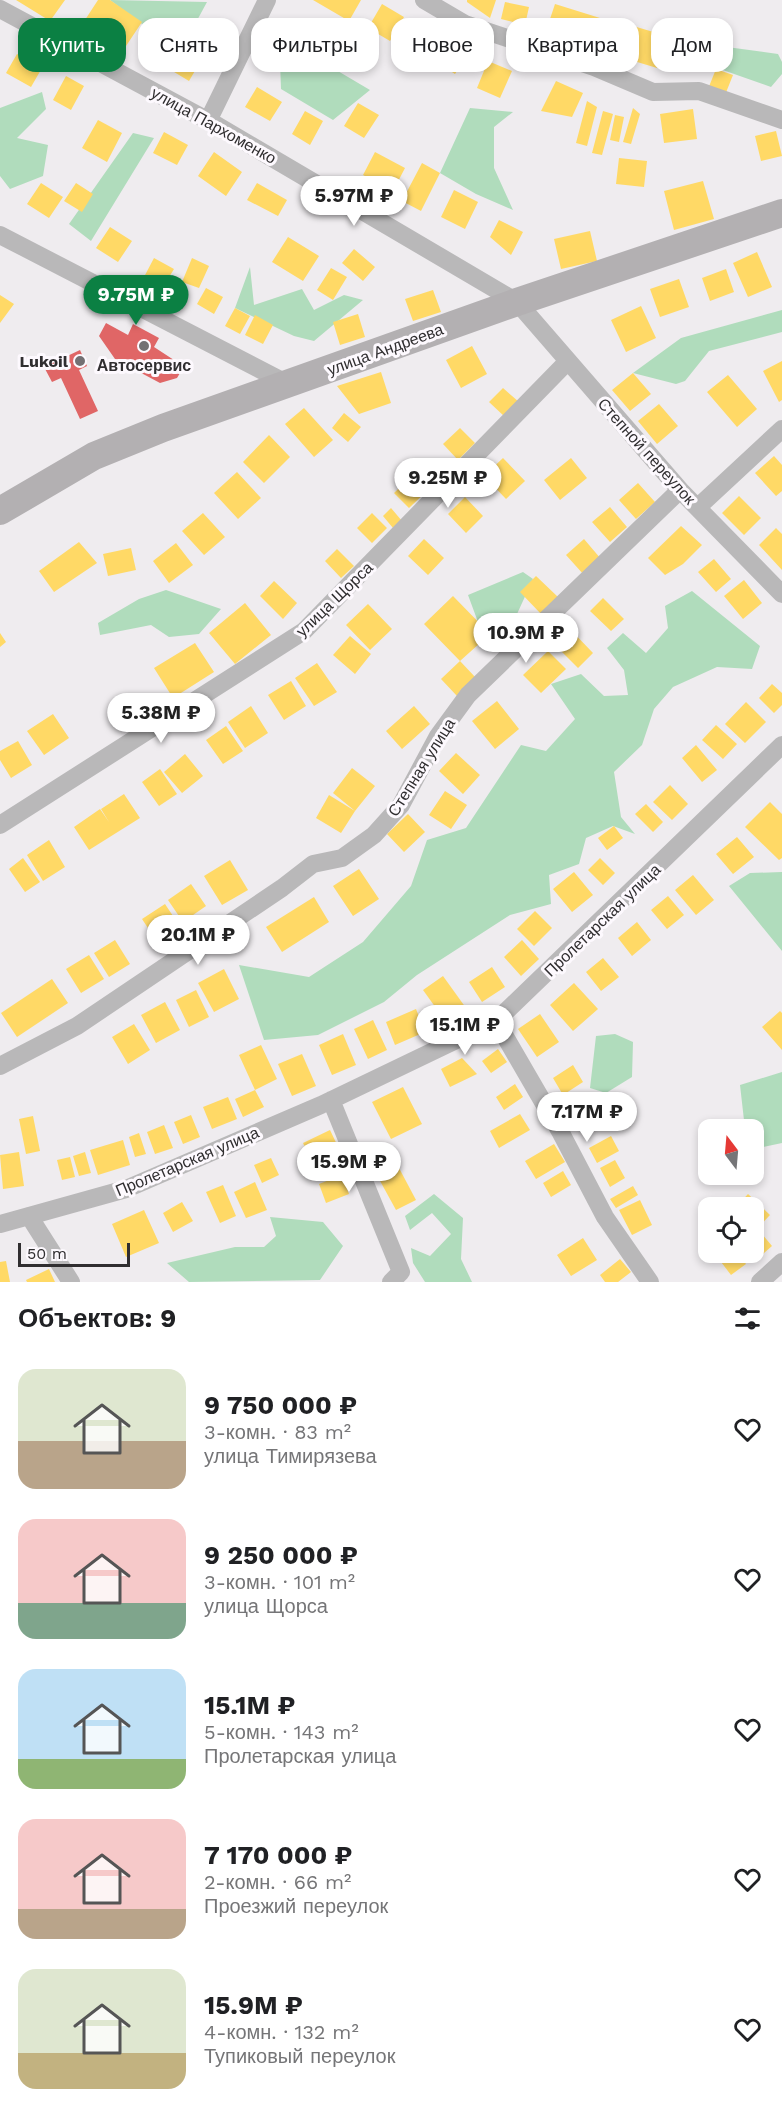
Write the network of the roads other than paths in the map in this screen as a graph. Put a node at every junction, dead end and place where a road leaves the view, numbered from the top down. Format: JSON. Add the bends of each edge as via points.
{"nodes":[{"id":1,"x":267,"y":0,"type":"edge"},
{"id":2,"x":424,"y":0,"type":"edge"},
{"id":3,"x":0,"y":9,"type":"edge"},
{"id":4,"x":782,"y":120,"type":"edge"},
{"id":5,"x":208,"y":121,"type":"junction"},
{"id":6,"x":782,"y":213,"type":"edge"},
{"id":7,"x":0,"y":235,"type":"edge"},
{"id":8,"x":517,"y":302,"type":"junction"},
{"id":9,"x":567,"y":362,"type":"junction"},
{"id":10,"x":288,"y":384,"type":"junction"},
{"id":11,"x":782,"y":429,"type":"edge"},
{"id":12,"x":680,"y":490,"type":"junction"},
{"id":13,"x":698,"y":507,"type":"junction"},
{"id":14,"x":0,"y":511,"type":"edge"},
{"id":15,"x":782,"y":594,"type":"edge"},
{"id":16,"x":782,"y":745,"type":"edge"},
{"id":17,"x":0,"y":825,"type":"edge"},
{"id":18,"x":496,"y":1021,"type":"junction"},
{"id":19,"x":0,"y":1066,"type":"edge"},
{"id":20,"x":331,"y":1100,"type":"junction"},
{"id":21,"x":29,"y":1215,"type":"junction"},
{"id":22,"x":0,"y":1224,"type":"edge"},
{"id":23,"x":782,"y":1262,"type":"edge"},
{"id":24,"x":71,"y":1282,"type":"edge"},
{"id":25,"x":391,"y":1282,"type":"edge"},
{"id":26,"x":650,"y":1282,"type":"edge"},
{"id":27,"x":760,"y":1282,"type":"edge"}],
"edges":[{"from":1,"to":5,"type":"street"},
{"from":2,"to":4,"type":"street","via":[[465,24],[594,67],[653,92],[699,91]]},
{"from":3,"to":5,"type":"street","name":"улица Пархоменко"},
{"from":5,"to":8,"type":"street","name":"улица Пархоменко"},
{"from":6,"to":8,"type":"main road","name":"улица Андреева"},
{"from":7,"to":10,"type":"street"},
{"from":8,"to":9,"type":"street","name":"Степной переулок"},
{"from":8,"to":10,"type":"main road","name":"улица Андреева"},
{"from":9,"to":12,"type":"street","name":"Степной переулок"},
{"from":9,"to":17,"type":"street","name":"улица Щорса","via":[[303,631]]},
{"from":10,"to":14,"type":"main road","name":"улица Андреева","via":[[94,456]]},
{"from":11,"to":13,"type":"street"},
{"from":12,"to":13,"type":"street","name":"Степной переулок"},
{"from":12,"to":19,"type":"street","name":"Степная улица","via":[[468,695],[438,736],[401,805],[374,835],[342,858],[313,864],[77,1026]]},
{"from":13,"to":15,"type":"street","name":"Степной переулок"},
{"from":16,"to":18,"type":"street","name":"Пролетарская улица"},
{"from":18,"to":20,"type":"street","name":"Пролетарская улица"},
{"from":18,"to":26,"type":"street","via":[[605,1217]]},
{"from":20,"to":21,"type":"street","name":"Пролетарская улица","via":[[126,1189]]},
{"from":20,"to":25,"type":"street","via":[[401,1272]]},
{"from":21,"to":22,"type":"street","name":"Пролетарская улица"},
{"from":21,"to":24,"type":"street"},
{"from":23,"to":27,"type":"street"}]}
